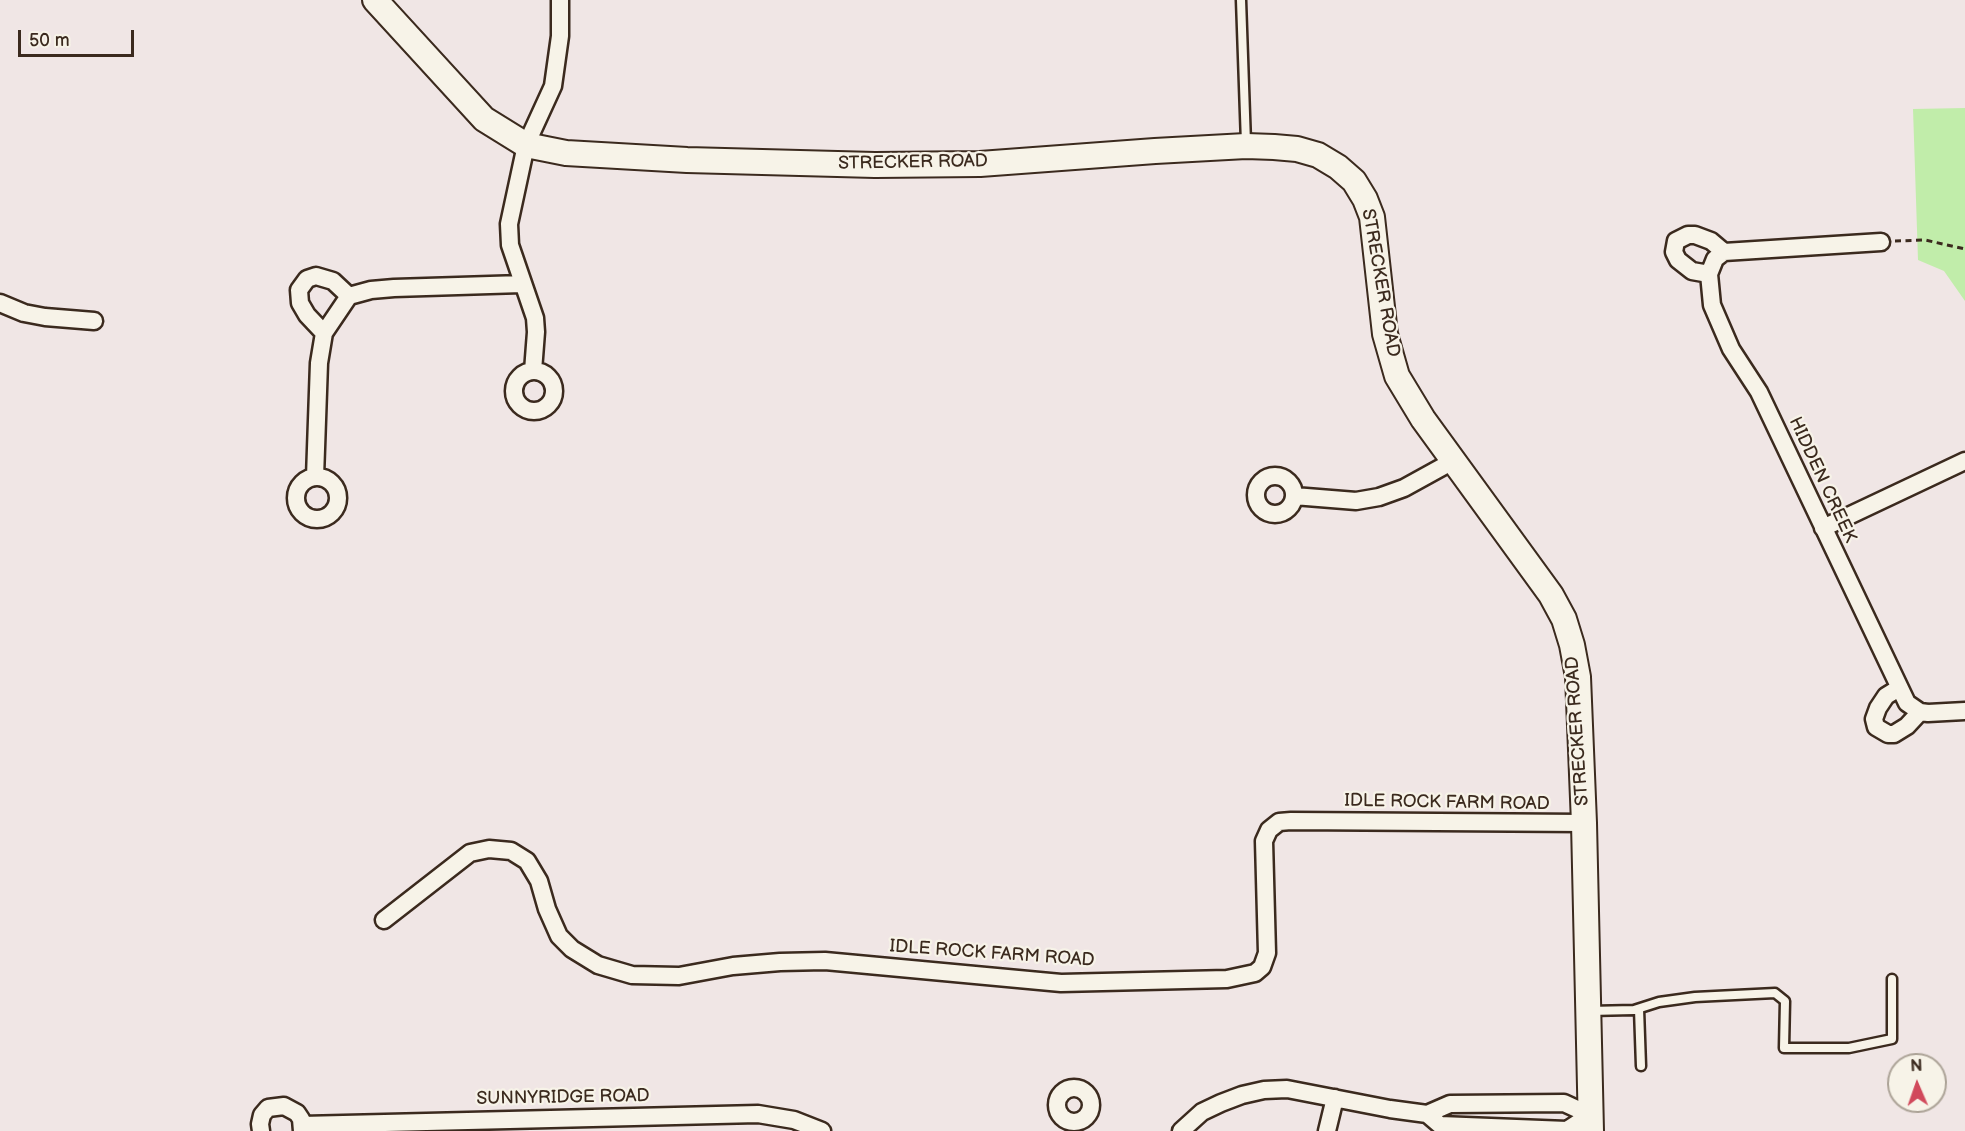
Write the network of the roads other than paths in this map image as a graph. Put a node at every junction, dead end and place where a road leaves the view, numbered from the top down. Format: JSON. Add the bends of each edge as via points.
{"nodes":[{"id":1,"x":375,"y":0,"type":"edge"},
{"id":2,"x":560,"y":0,"type":"edge"},
{"id":3,"x":1241,"y":0,"type":"edge"},
{"id":4,"x":526,"y":145,"type":"junction"},
{"id":5,"x":1246,"y":146,"type":"junction"},
{"id":6,"x":1881,"y":242,"type":"road end"},
{"id":7,"x":522,"y":284,"type":"junction"},
{"id":8,"x":349,"y":296,"type":"junction"},
{"id":9,"x":0,"y":303,"type":"edge"},
{"id":10,"x":94,"y":321,"type":"dead end"},
{"id":11,"x":324,"y":333,"type":"junction"},
{"id":12,"x":533,"y":371,"type":"dead end"},
{"id":13,"x":1453,"y":461,"type":"junction"},
{"id":14,"x":1965,"y":461,"type":"edge"},
{"id":15,"x":315,"y":477,"type":"dead end"},
{"id":16,"x":1294,"y":496,"type":"dead end"},
{"id":17,"x":1823,"y":528,"type":"junction"},
{"id":18,"x":1899,"y":688,"type":"junction"},
{"id":19,"x":1920,"y":711,"type":"junction"},
{"id":20,"x":1965,"y":711,"type":"edge"},
{"id":21,"x":1584,"y":824,"type":"junction"},
{"id":22,"x":384,"y":920,"type":"dead end"},
{"id":23,"x":1892,"y":980,"type":"dead end"},
{"id":24,"x":1639,"y":1009,"type":"junction"},
{"id":25,"x":1589,"y":1011,"type":"junction"},
{"id":26,"x":1641,"y":1066,"type":"dead end"},
{"id":27,"x":1335,"y":1098,"type":"junction"},
{"id":28,"x":1427,"y":1114,"type":"junction"},
{"id":29,"x":1591,"y":1123,"type":"edge"},
{"id":30,"x":778,"y":1124,"type":"edge"},
{"id":31,"x":535,"y":1125,"type":"edge"},
{"id":32,"x":302,"y":1128,"type":"edge"},
{"id":33,"x":261,"y":1131,"type":"edge"},
{"id":34,"x":822,"y":1131,"type":"edge"},
{"id":35,"x":1181,"y":1131,"type":"edge"},
{"id":36,"x":1327,"y":1131,"type":"edge"}],
"edges":[{"from":1,"to":4,"type":"street","name":"STRECKER ROAD","via":[[484,119]]},
{"from":2,"to":4,"type":"street","via":[[553,87]]},
{"from":3,"to":5,"type":"lane"},
{"from":4,"to":5,"type":"street","name":"STRECKER ROAD","via":[[577,154],[875,165],[980,164]]},
{"from":4,"to":7,"type":"street","via":[[509,225],[510,245]]},
{"from":5,"to":13,"type":"street","name":"STRECKER ROAD","via":[[1297,149],[1317,155],[1338,166],[1354,181],[1372,218],[1385,334],[1397,376]]},
{"from":6,"to":17,"type":"street","name":"HIDDEN CREEK","via":[[1716,262],[1712,305],[1731,349],[1759,392]]},
{"from":7,"to":8,"type":"street","via":[[394,288]]},
{"from":7,"to":12,"type":"street","via":[[535,318]]},
{"from":8,"to":11,"type":"street"},
{"from":8,"to":11,"type":"street","via":[[333,281],[316,276],[307,279],[298,290],[307,315]]},
{"from":9,"to":10,"type":"street","via":[[24,313]]},
{"from":11,"to":15,"type":"street","via":[[319,363]]},
{"from":13,"to":16,"type":"street","via":[[1379,497],[1356,501]]},
{"from":13,"to":21,"type":"street","name":"STRECKER ROAD","via":[[1551,595],[1564,619],[1578,677]]},
{"from":14,"to":17,"type":"street"},
{"from":17,"to":18,"type":"street","name":"HIDDEN CREEK"},
{"from":18,"to":19,"type":"street","name":"HIDDEN CREEK","via":[[1907,703]]},
{"from":18,"to":19,"type":"street","via":[[1886,696],[1878,708],[1876,728],[1893,734]]},
{"from":19,"to":20,"type":"street"},
{"from":21,"to":22,"type":"street","name":"IDLE ROCK FARM ROAD","via":[[1279,822],[1264,841],[1267,953],[1255,973],[1227,979],[1061,983],[825,961],[733,966],[679,976],[632,975],[598,964],[572,949],[559,936],[539,880],[527,861],[511,851],[489,849],[470,853]]},
{"from":21,"to":25,"type":"street","name":"STRECKER ROAD"},
{"from":23,"to":24,"type":"lane","via":[[1892,1039],[1849,1048],[1784,1047],[1785,1001],[1775,993],[1695,997]]},
{"from":24,"to":25,"type":"lane"},
{"from":24,"to":26,"type":"lane"},
{"from":25,"to":29,"type":"street","name":"STRECKER ROAD"},
{"from":27,"to":28,"type":"street"},
{"from":27,"to":35,"type":"street","via":[[1287,1089],[1264,1090],[1221,1103]]},
{"from":27,"to":36,"type":"street"},
{"from":28,"to":29,"type":"street","via":[[1440,1125],[1567,1130]]},
{"from":28,"to":29,"type":"street","via":[[1450,1104],[1564,1103]]},
{"from":30,"to":31,"type":"street","name":"SUNNYRIDGE ROAD","via":[[758,1114]]},
{"from":30,"to":34,"type":"street","name":"SUNNYRIDGE ROAD","via":[[794,1120]]},
{"from":31,"to":32,"type":"street","name":"SUNNYRIDGE ROAD"},
{"from":32,"to":33,"type":"street","name":"SUNNYRIDGE ROAD","via":[[301,1119],[292,1109],[275,1106],[262,1115]]}]}
